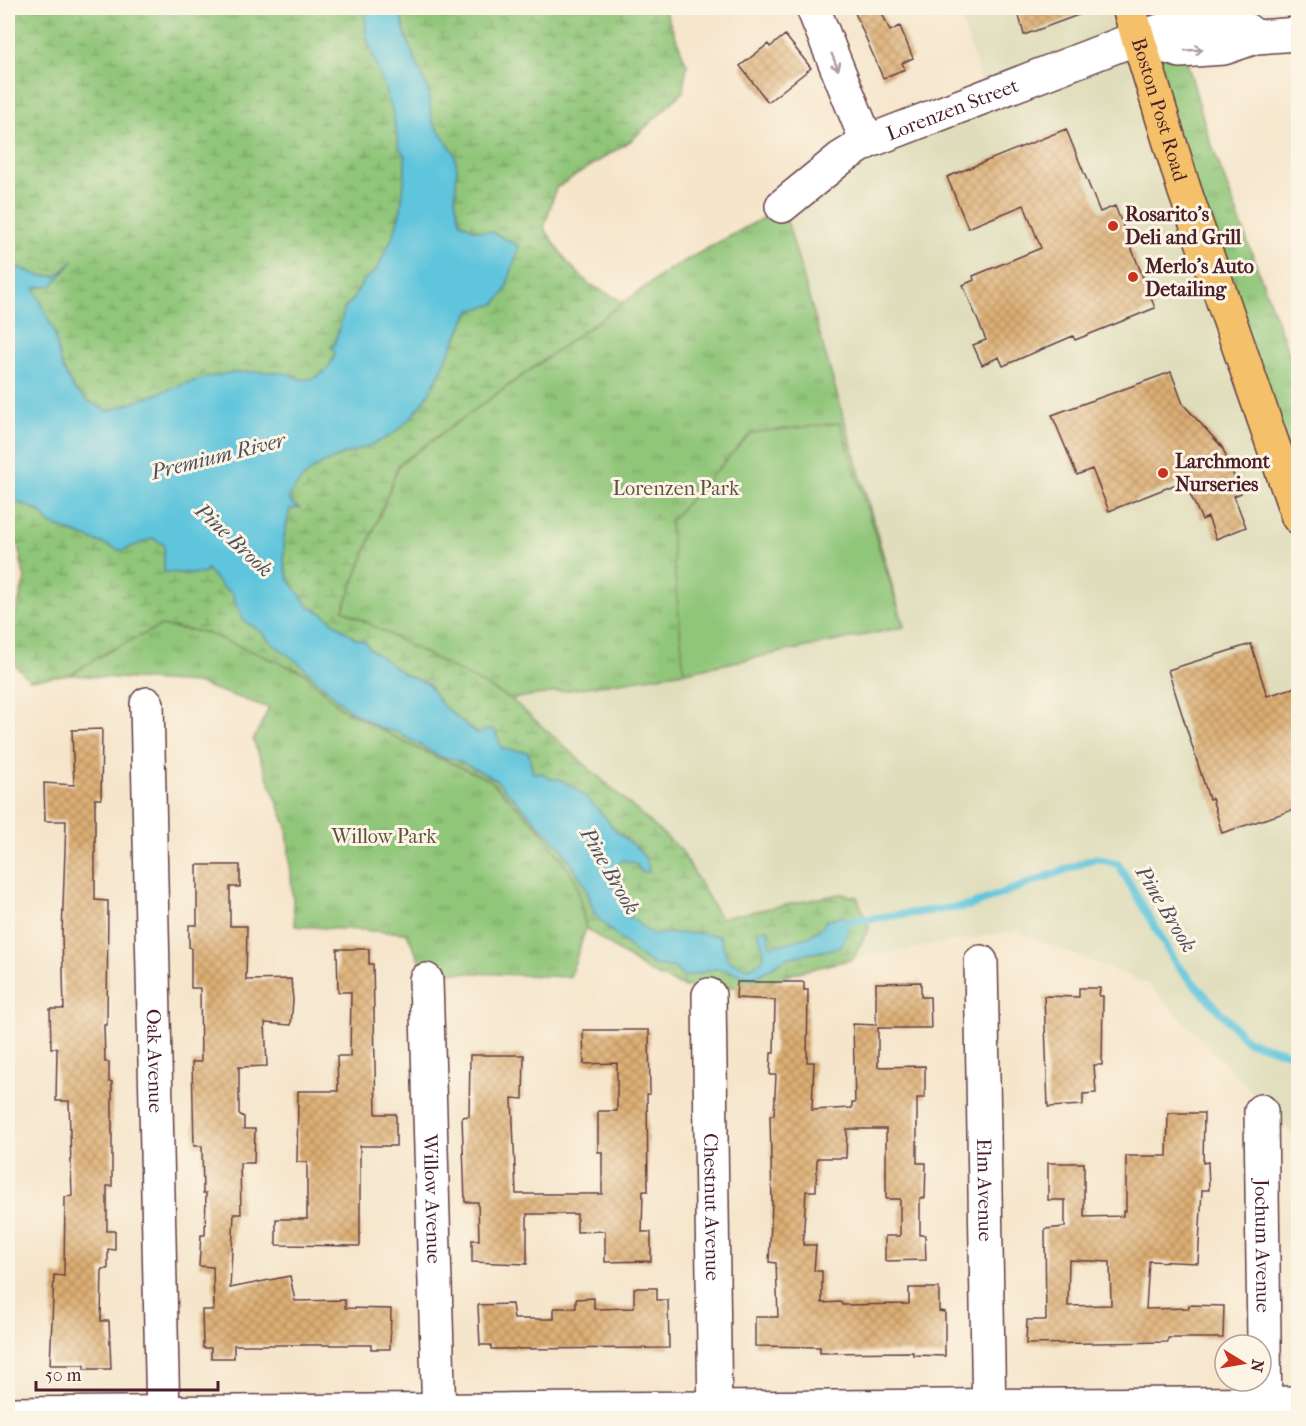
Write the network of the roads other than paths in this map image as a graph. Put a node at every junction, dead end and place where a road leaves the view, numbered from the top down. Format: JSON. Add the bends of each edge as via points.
{"nodes":[{"id":1,"x":813,"y":8,"type":"edge"},
{"id":2,"x":1133,"y":23,"type":"edge"},
{"id":3,"x":1299,"y":34,"type":"edge"},
{"id":4,"x":867,"y":142,"type":"junction"},
{"id":5,"x":782,"y":206,"type":"dead end"},
{"id":6,"x":1299,"y":517,"type":"edge"},
{"id":7,"x":147,"y":704,"type":"dead end"},
{"id":8,"x":981,"y":962,"type":"dead end"},
{"id":9,"x":426,"y":980,"type":"dead end"},
{"id":10,"x":710,"y":995,"type":"dead end"},
{"id":11,"x":1261,"y":1111,"type":"dead end"},
{"id":12,"x":1299,"y":1403,"type":"edge"},
{"id":13,"x":1265,"y":1411,"type":"edge"},
{"id":14,"x":989,"y":1412,"type":"edge"},
{"id":15,"x":8,"y":1414,"type":"edge"},
{"id":16,"x":439,"y":1414,"type":"edge"},
{"id":17,"x":715,"y":1414,"type":"edge"},
{"id":18,"x":163,"y":1415,"type":"edge"}],
"edges":[{"from":1,"to":4,"type":"street","one_way":true},
{"from":2,"to":3,"type":"street","via":[[1180,51],[1224,48],[1256,37]]},
{"from":2,"to":4,"type":"street","name":"Lorenzen Street"},
{"from":2,"to":6,"type":"main road","name":"Boston Post Road","via":[[1184,189]]},
{"from":4,"to":5,"type":"street","name":"Lorenzen Street"},
{"from":7,"to":18,"type":"street","name":"Oak Avenue"},
{"from":8,"to":14,"type":"street","name":"Elm Avenue"},
{"from":9,"to":16,"type":"street","name":"Willow Avenue"},
{"from":10,"to":17,"type":"street","name":"Chestnut Avenue"},
{"from":11,"to":13,"type":"street","name":"Jochum Avenue"},
{"from":12,"to":13,"type":"street"},
{"from":13,"to":14,"type":"street"},
{"from":14,"to":17,"type":"street"},
{"from":15,"to":18,"type":"street"},
{"from":16,"to":17,"type":"street"},
{"from":16,"to":18,"type":"street"}]}
